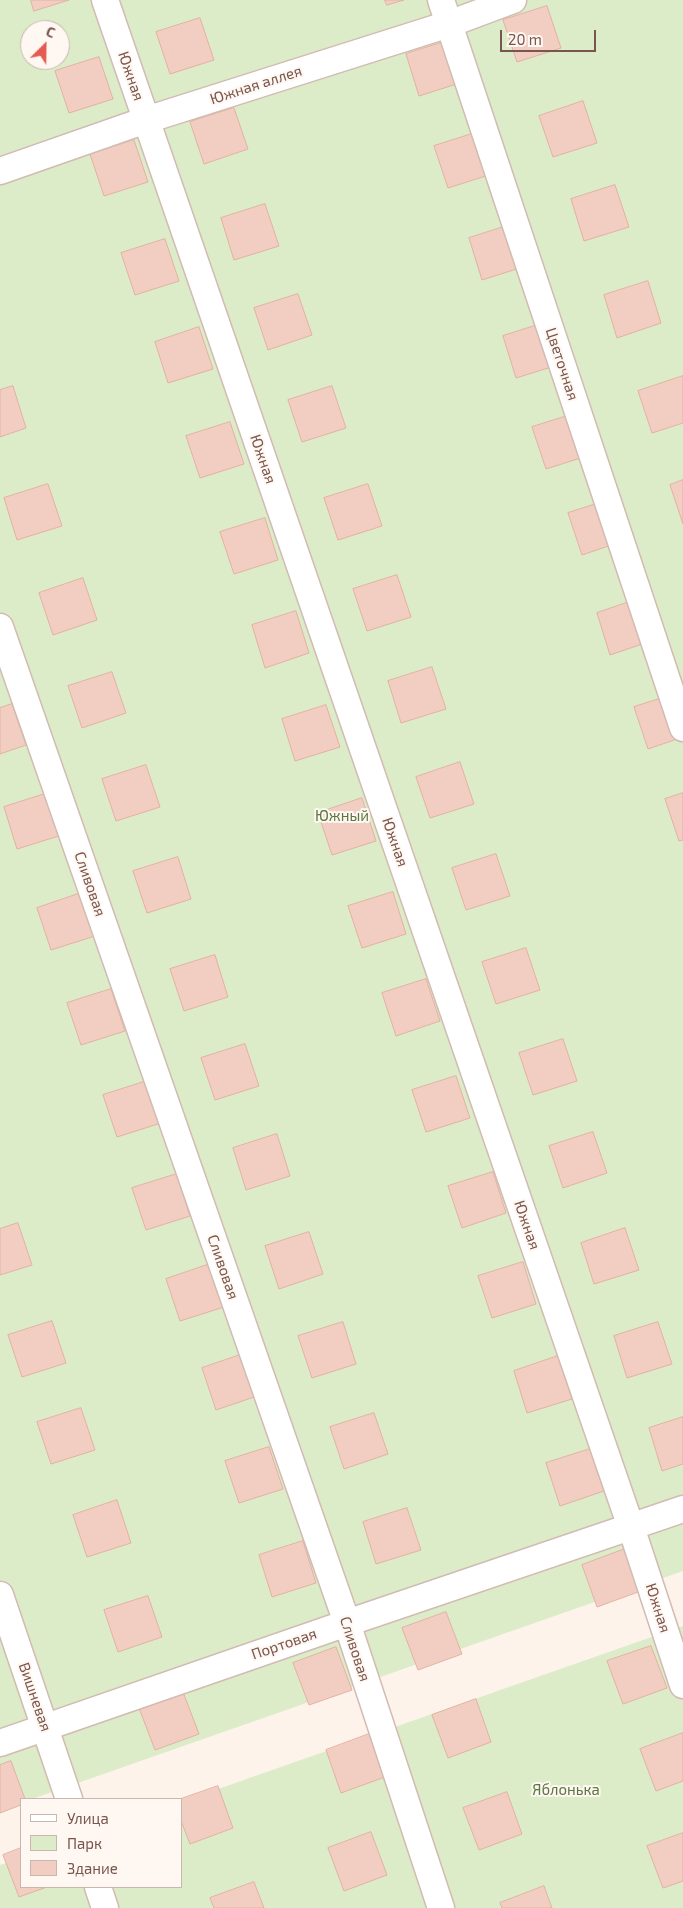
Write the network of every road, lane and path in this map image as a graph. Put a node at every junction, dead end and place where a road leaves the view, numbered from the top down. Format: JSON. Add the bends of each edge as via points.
{"nodes":[{"id":1,"x":105,"y":0,"type":"edge"},
{"id":2,"x":513,"y":0,"type":"edge"},
{"id":3,"x":445,"y":12,"type":"edge"},
{"id":4,"x":146,"y":120,"type":"junction"},
{"id":5,"x":0,"y":171,"type":"edge"},
{"id":6,"x":0,"y":627,"type":"edge"},
{"id":7,"x":683,"y":728,"type":"edge"},
{"id":8,"x":683,"y":1509,"type":"edge"},
{"id":9,"x":631,"y":1527,"type":"junction"},
{"id":10,"x":0,"y":1596,"type":"edge"},
{"id":11,"x":347,"y":1623,"type":"junction"},
{"id":12,"x":683,"y":1685,"type":"edge"},
{"id":13,"x":45,"y":1728,"type":"junction"},
{"id":14,"x":0,"y":1744,"type":"edge"},
{"id":15,"x":69,"y":1798,"type":"edge"},
{"id":16,"x":98,"y":1888,"type":"edge"},
{"id":17,"x":105,"y":1908,"type":"edge"},
{"id":18,"x":440,"y":1908,"type":"edge"}],
"edges":[{"from":1,"to":4,"type":"street","name":"Южная"},
{"from":2,"to":3,"type":"street","name":"Южная аллея"},
{"from":3,"to":4,"type":"street","name":"Южная аллея"},
{"from":3,"to":7,"type":"street","name":"Цветочная"},
{"from":4,"to":5,"type":"street","name":"Южная аллея"},
{"from":4,"to":9,"type":"street","name":"Южная"},
{"from":6,"to":11,"type":"street","name":"Сливовая"},
{"from":8,"to":9,"type":"street","name":"Портовая"},
{"from":9,"to":11,"type":"street","name":"Портовая"},
{"from":9,"to":12,"type":"street","name":"Южная"},
{"from":10,"to":13,"type":"street","name":"Вишневая"},
{"from":11,"to":13,"type":"street","name":"Портовая"},
{"from":11,"to":18,"type":"street","name":"Сливовая"},
{"from":13,"to":14,"type":"street","name":"Портовая"},
{"from":13,"to":15,"type":"street","name":"Вишневая"},
{"from":16,"to":17,"type":"street"}]}
